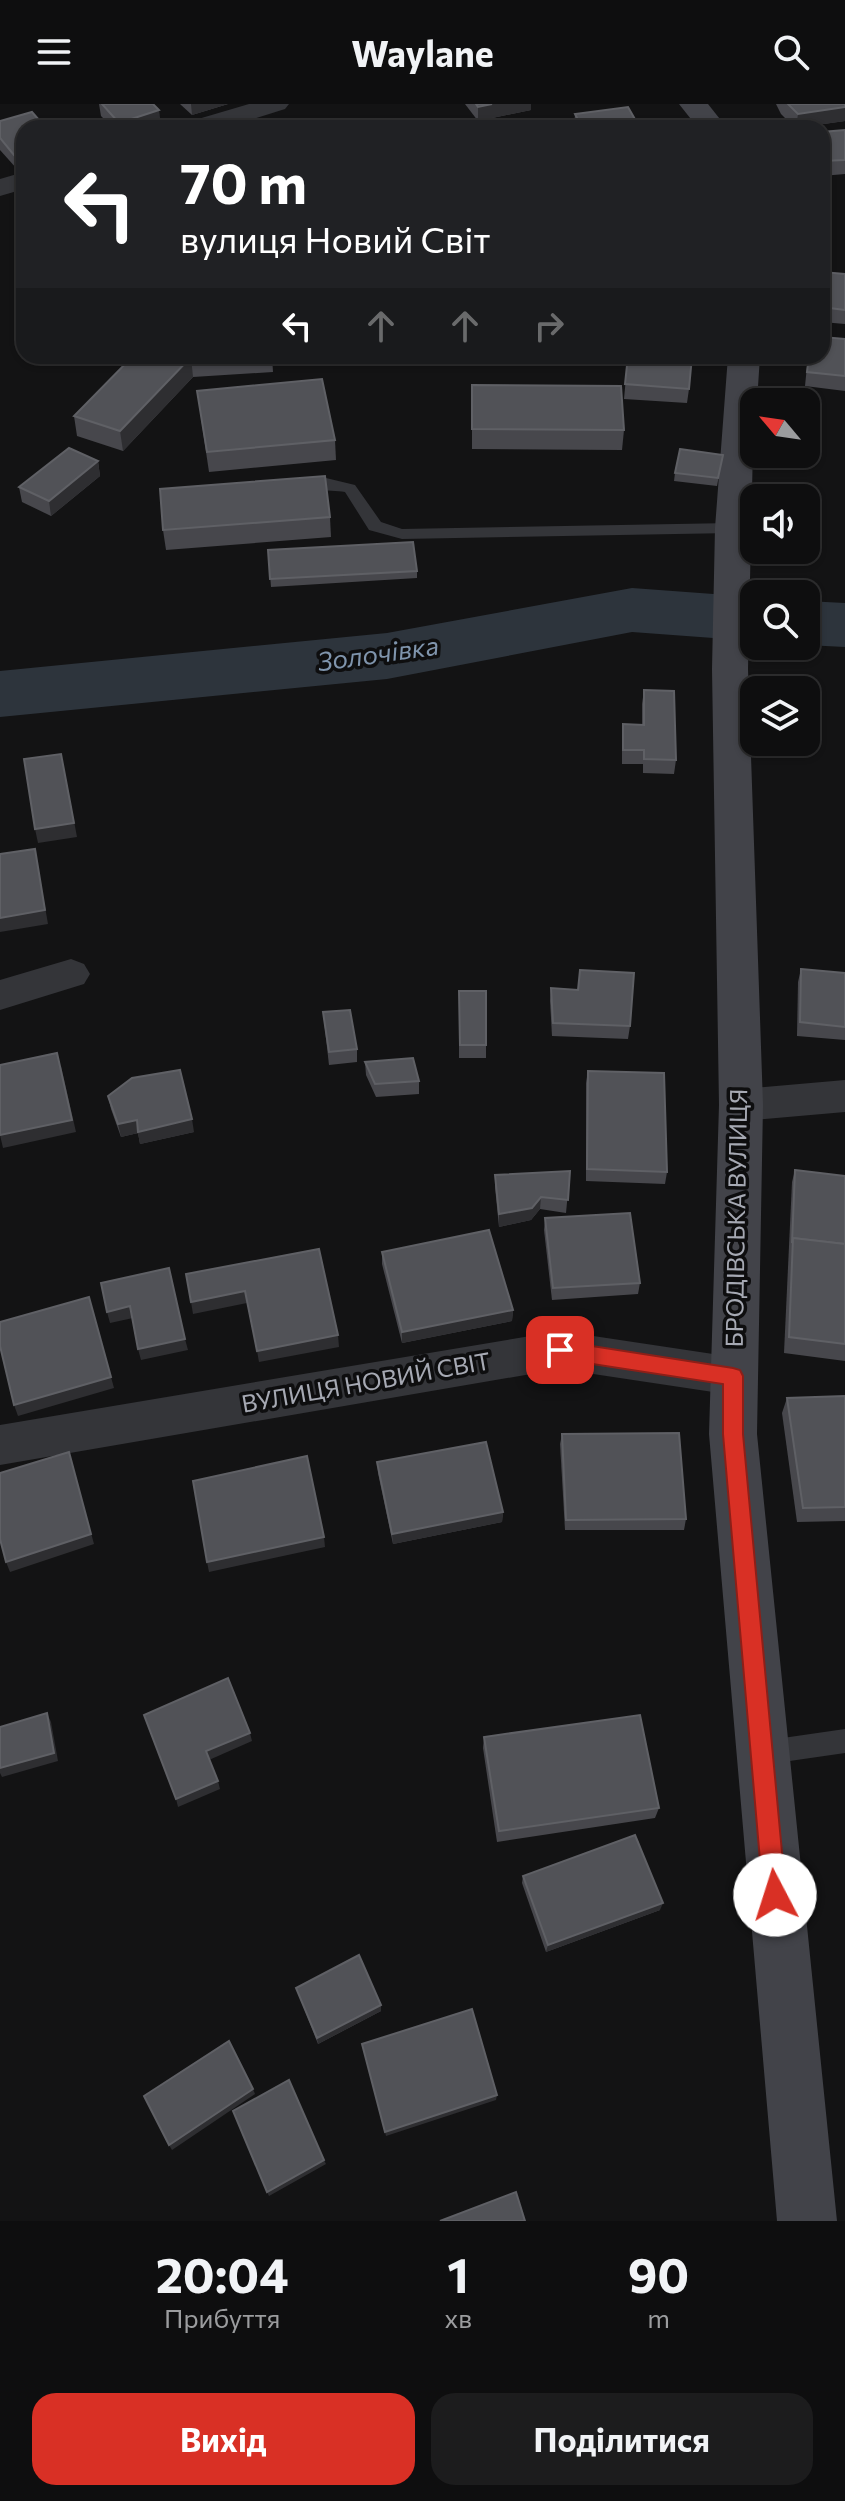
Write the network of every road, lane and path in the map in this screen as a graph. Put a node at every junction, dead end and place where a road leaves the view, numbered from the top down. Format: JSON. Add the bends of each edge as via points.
{"nodes":[{"id":1,"x":276,"y":104,"type":"edge"},
{"id":2,"x":693,"y":104,"type":"edge"},
{"id":3,"x":223,"y":120,"type":"edge"},
{"id":4,"x":706,"y":120,"type":"edge"},
{"id":5,"x":743,"y":364,"type":"edge"},
{"id":6,"x":279,"y":486,"type":"edge"},
{"id":7,"x":732,"y":539,"type":"junction"},
{"id":8,"x":71,"y":974,"type":"dead end"},
{"id":9,"x":0,"y":995,"type":"edge"},
{"id":10,"x":845,"y":1096,"type":"edge"},
{"id":11,"x":741,"y":1105,"type":"junction"},
{"id":12,"x":733,"y":1376,"type":"junction"},
{"id":13,"x":0,"y":1445,"type":"edge"},
{"id":14,"x":845,"y":1741,"type":"edge"},
{"id":15,"x":762,"y":1753,"type":"junction"},
{"id":16,"x":807,"y":2221,"type":"edge"}],
"edges":[{"from":1,"to":3,"type":"street"},
{"from":2,"to":4,"type":"street"},
{"from":5,"to":7,"type":"street","name":"БРОДІВСЬКА ВУЛИЦЯ"},
{"from":6,"to":7,"type":"lane","via":[[326,483],[350,488],[375,526],[411,535]]},
{"from":7,"to":11,"type":"street","name":"БРОДІВСЬКА ВУЛИЦЯ","via":[[730,669]]},
{"from":8,"to":9,"type":"street"},
{"from":10,"to":11,"type":"street"},
{"from":11,"to":12,"type":"street","name":"БРОДІВСЬКА ВУЛИЦЯ"},
{"from":12,"to":13,"type":"street","name":"ВУЛИЦЯ НОВИЙ СВІТ","via":[[560,1350]]},
{"from":12,"to":15,"type":"street","name":"БРОДІВСЬКА ВУЛИЦЯ","via":[[733,1434]]},
{"from":14,"to":15,"type":"lane"},
{"from":15,"to":16,"type":"street","name":"БРОДІВСЬКА ВУЛИЦЯ"}]}
